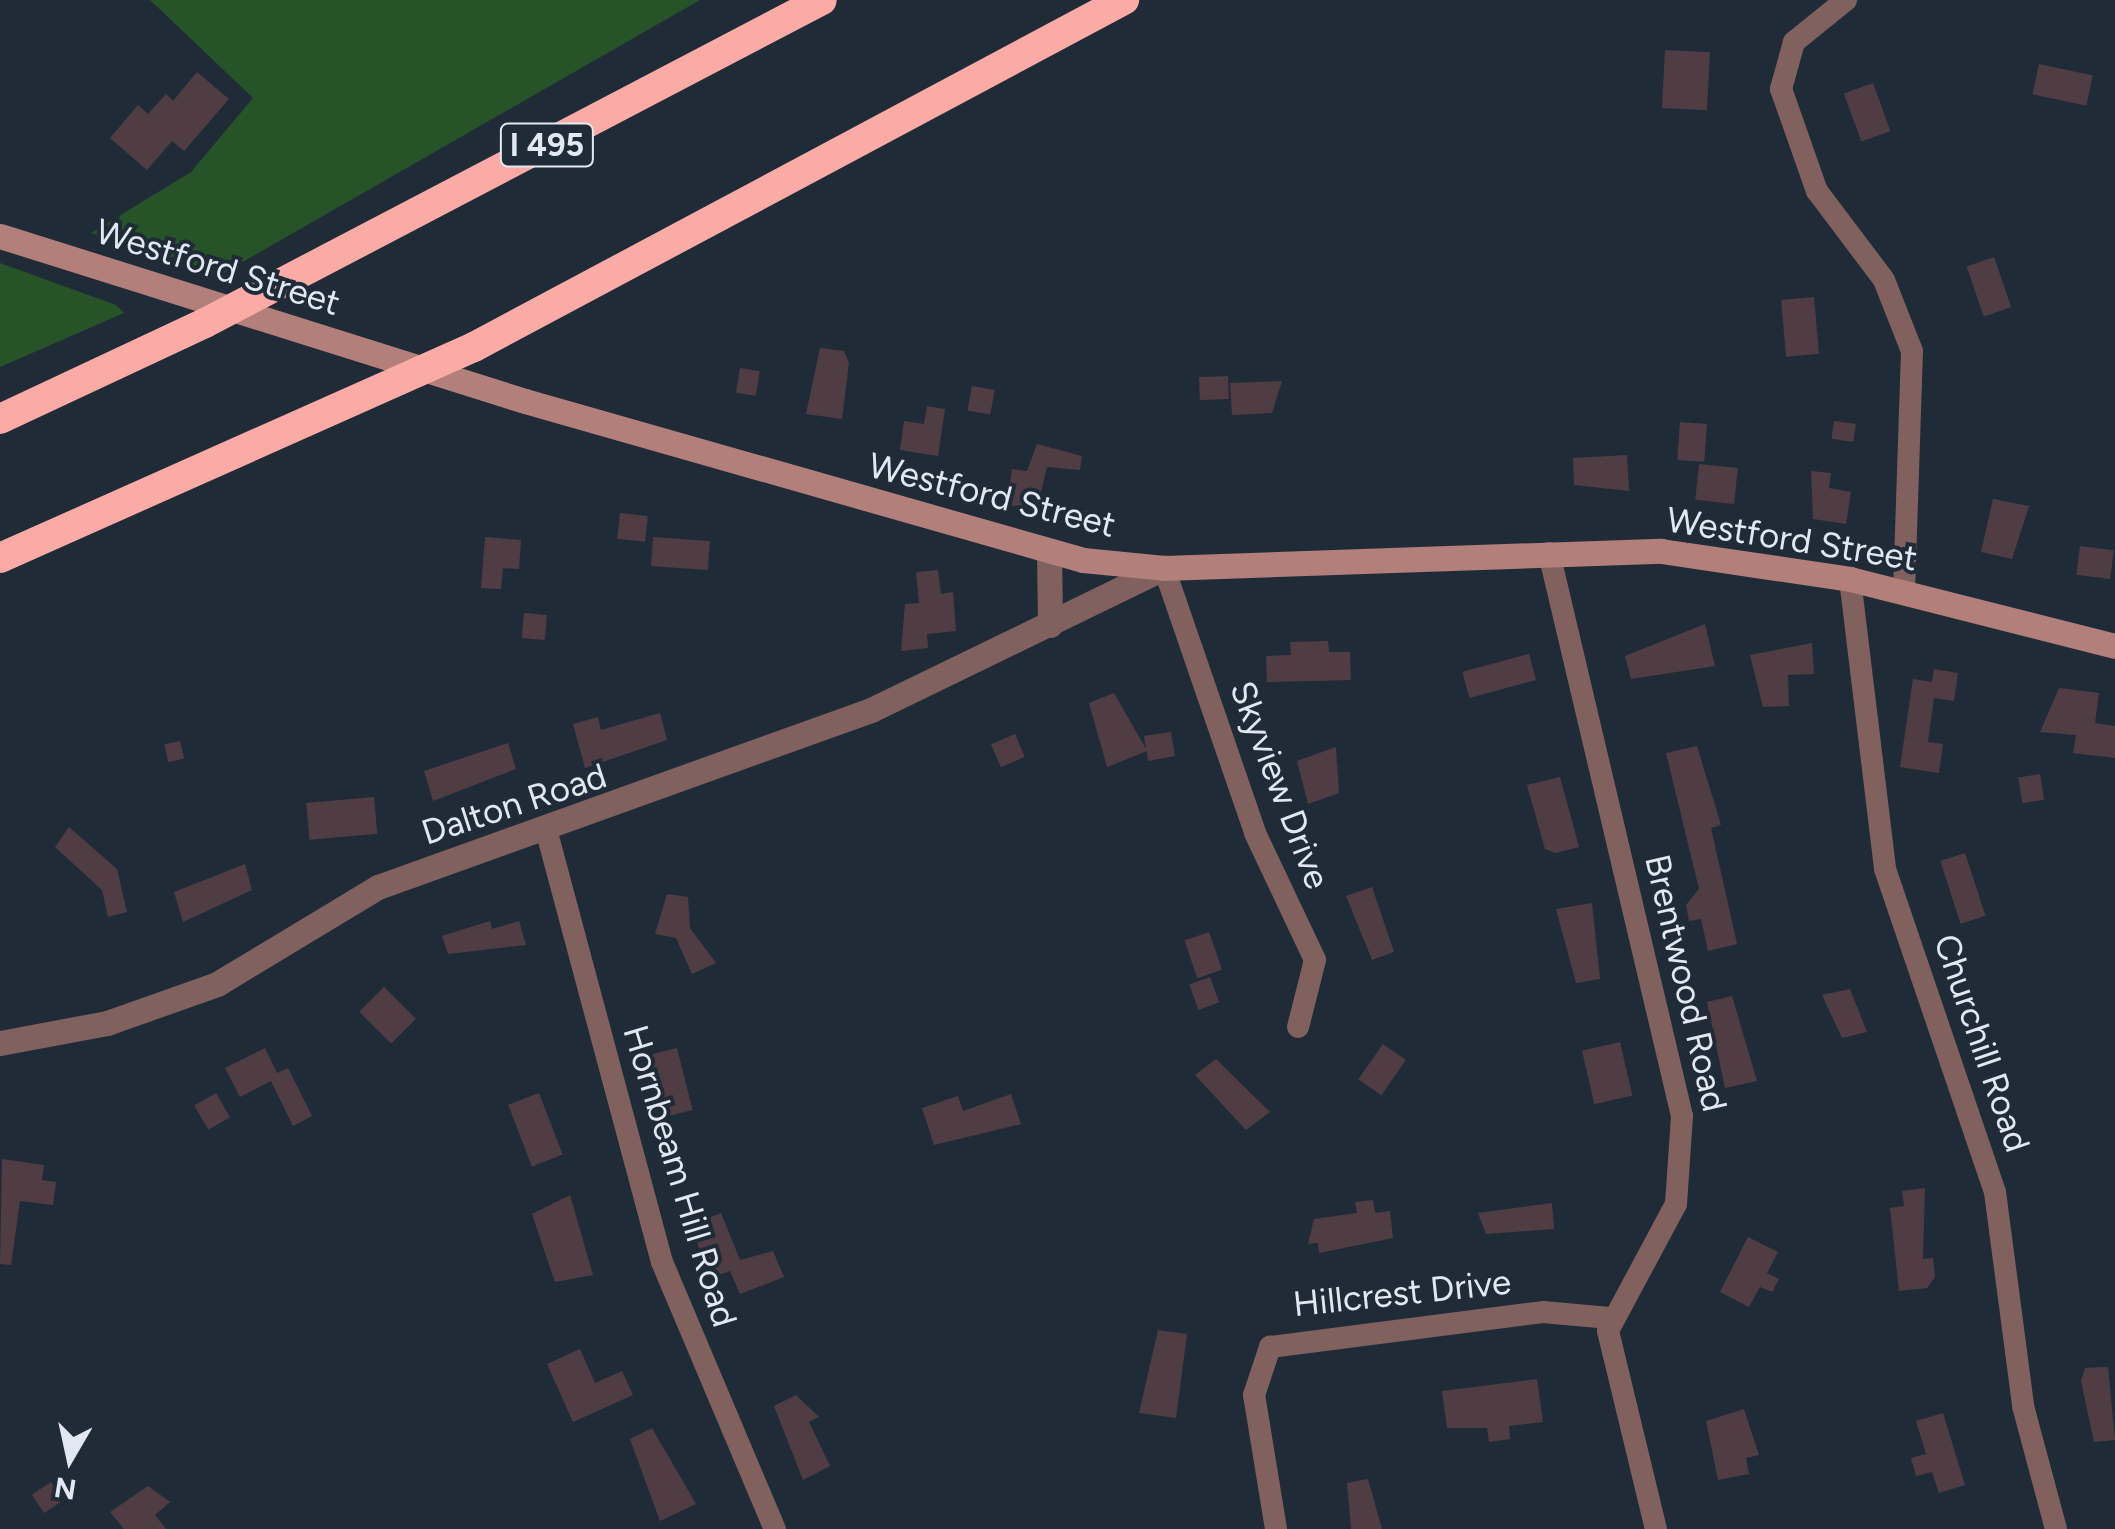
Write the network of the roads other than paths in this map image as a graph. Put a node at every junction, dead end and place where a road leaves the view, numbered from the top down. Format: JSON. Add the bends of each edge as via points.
{"nodes":[{"id":1,"x":822,"y":0,"type":"edge"},
{"id":2,"x":1124,"y":0,"type":"edge"},
{"id":3,"x":1846,"y":0,"type":"edge"},
{"id":4,"x":0,"y":236,"type":"edge"},
{"id":5,"x":0,"y":419,"type":"edge"},
{"id":6,"x":1049,"y":551,"type":"junction"},
{"id":7,"x":1549,"y":553,"type":"junction"},
{"id":8,"x":0,"y":558,"type":"edge"},
{"id":9,"x":1164,"y":568,"type":"junction"},
{"id":10,"x":1850,"y":579,"type":"junction"},
{"id":11,"x":1904,"y":591,"type":"junction"},
{"id":12,"x":1050,"y":625,"type":"junction"},
{"id":13,"x":2115,"y":646,"type":"edge"},
{"id":14,"x":547,"y":834,"type":"junction"},
{"id":15,"x":1298,"y":1027,"type":"dead end"},
{"id":16,"x":0,"y":1044,"type":"edge"},
{"id":17,"x":1610,"y":1318,"type":"junction"},
{"id":18,"x":775,"y":1529,"type":"edge"},
{"id":19,"x":1276,"y":1529,"type":"edge"},
{"id":20,"x":1656,"y":1529,"type":"edge"},
{"id":21,"x":2056,"y":1529,"type":"edge"}],
"edges":[{"from":1,"to":5,"type":"highway","number":"I 495","via":[[205,323]]},
{"from":2,"to":8,"type":"highway","via":[[474,347]]},
{"from":3,"to":11,"type":"street","via":[[1794,42],[1782,102],[1817,191],[1884,280],[1912,351]]},
{"from":4,"to":6,"type":"main road","name":"Westford Street","via":[[525,401]]},
{"from":6,"to":9,"type":"main road","name":"Westford Street"},
{"from":6,"to":12,"type":"street"},
{"from":7,"to":9,"type":"main road","name":"Westford Street"},
{"from":7,"to":10,"type":"main road","name":"Westford Street","via":[[1661,551]]},
{"from":7,"to":17,"type":"street","name":"Brentwood Road","via":[[1684,1136],[1669,1225]]},
{"from":9,"to":12,"type":"street","name":"Dalton Road"},
{"from":9,"to":15,"type":"street","name":"Skyview Drive","via":[[1256,834],[1315,960]]},
{"from":10,"to":11,"type":"main road","name":"Westford Street"},
{"from":10,"to":21,"type":"street","name":"Churchill Road","via":[[1885,868],[1995,1192],[2023,1406]]},
{"from":11,"to":13,"type":"main road","name":"Westford Street"},
{"from":12,"to":14,"type":"street","name":"Dalton Road","via":[[871,710]]},
{"from":14,"to":16,"type":"street","name":"Dalton Road","via":[[378,887],[216,984],[107,1023]]},
{"from":14,"to":18,"type":"street","name":"Hornbeam Hill Road","via":[[662,1262]]},
{"from":17,"to":19,"type":"street","name":"Hillcrest Drive","via":[[1543,1312],[1270,1347],[1254,1395]]},
{"from":17,"to":20,"type":"street","via":[[1609,1358]]}]}
